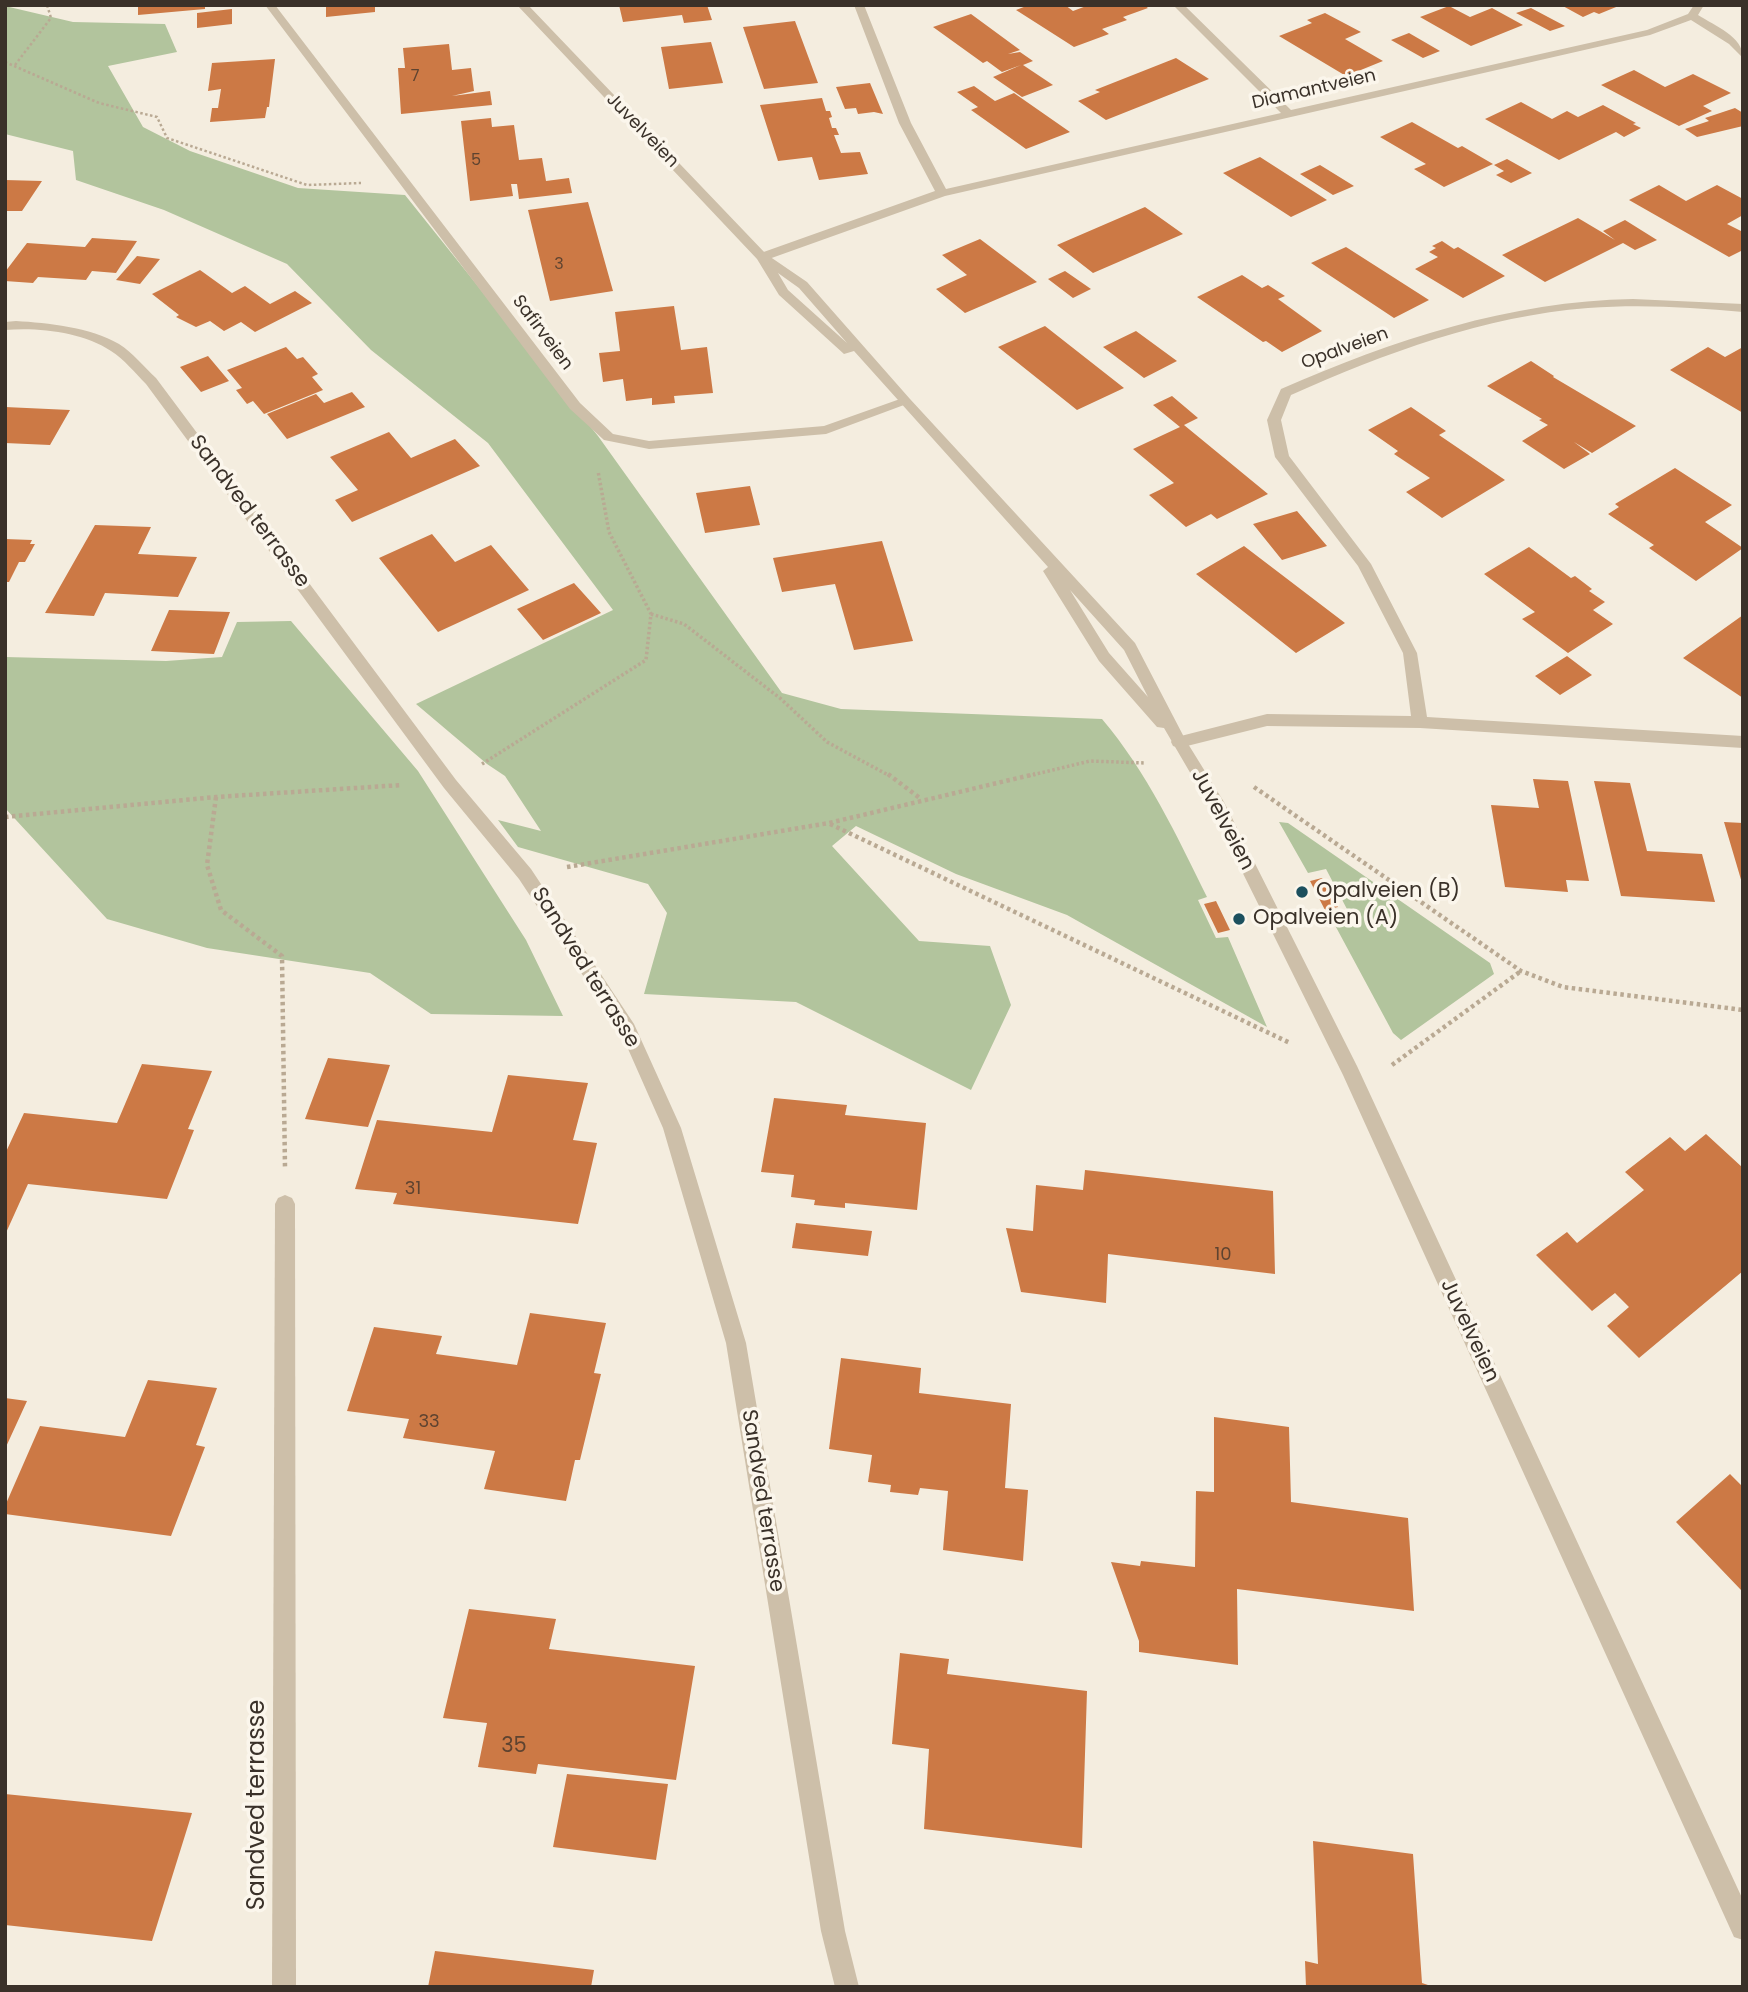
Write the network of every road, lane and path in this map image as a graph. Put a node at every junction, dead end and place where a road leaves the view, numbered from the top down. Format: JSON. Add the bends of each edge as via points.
{"nodes":[{"id":1,"x":47,"y":5,"type":"edge"},
{"id":2,"x":270,"y":5,"type":"edge"},
{"id":3,"x":522,"y":5,"type":"edge"},
{"id":4,"x":859,"y":5,"type":"edge"},
{"id":5,"x":1178,"y":5,"type":"edge"},
{"id":6,"x":1699,"y":5,"type":"edge"},
{"id":7,"x":1692,"y":16,"type":"junction"},
{"id":8,"x":1743,"y":55,"type":"edge"},
{"id":9,"x":5,"y":62,"type":"edge"},
{"id":10,"x":15,"y":65,"type":"junction"},
{"id":11,"x":1288,"y":114,"type":"junction"},
{"id":12,"x":403,"y":181,"type":"junction"},
{"id":13,"x":942,"y":193,"type":"junction"},
{"id":14,"x":762,"y":257,"type":"junction"},
{"id":15,"x":1743,"y":308,"type":"edge"},
{"id":16,"x":5,"y":326,"type":"edge"},
{"id":17,"x":905,"y":402,"type":"junction"},
{"id":18,"x":1026,"y":533,"type":"junction"},
{"id":19,"x":651,"y":614,"type":"dead end"},
{"id":20,"x":1420,"y":722,"type":"junction"},
{"id":21,"x":1179,"y":742,"type":"junction"},
{"id":22,"x":1743,"y":742,"type":"edge"},
{"id":23,"x":1145,"y":763,"type":"dead end"},
{"id":24,"x":1254,"y":787,"type":"dead end"},
{"id":25,"x":216,"y":797,"type":"dead end"},
{"id":26,"x":922,"y":800,"type":"junction"},
{"id":27,"x":829,"y":823,"type":"junction"},
{"id":28,"x":525,"y":874,"type":"junction"},
{"id":29,"x":1521,"y":971,"type":"junction"},
{"id":30,"x":1743,"y":1010,"type":"edge"},
{"id":31,"x":1392,"y":1065,"type":"dead end"},
{"id":32,"x":1350,"y":1072,"type":"junction"},
{"id":33,"x":285,"y":1204,"type":"joint"},
{"id":34,"x":1743,"y":1928,"type":"edge"},
{"id":35,"x":284,"y":1987,"type":"edge"},
{"id":36,"x":847,"y":1987,"type":"edge"}],
"edges":[{"from":1,"to":10,"type":"path","via":[[51,18]]},
{"from":2,"to":12,"type":"street","name":"Safirveien"},
{"from":3,"to":14,"type":"street","name":"Juvelveien"},
{"from":4,"to":13,"type":"street","via":[[905,123]]},
{"from":5,"to":11,"type":"street"},
{"from":6,"to":7,"type":"street"},
{"from":7,"to":8,"type":"street","via":[[1734,42]]},
{"from":7,"to":11,"type":"street","name":"Diamantveien","via":[[1650,32]]},
{"from":9,"to":10,"type":"path"},
{"from":10,"to":12,"type":"path","via":[[99,103],[157,117],[167,138],[307,185]]},
{"from":11,"to":13,"type":"street","name":"Diamantveien"},
{"from":12,"to":17,"type":"street","name":"Safirveien","via":[[575,406],[609,437],[649,445],[826,430]]},
{"from":13,"to":14,"type":"street","name":"Diamantveien"},
{"from":14,"to":17,"type":"street","name":"Juvelveien","via":[[803,285]]},
{"from":14,"to":17,"type":"street","name":"Juvelveien","via":[[783,292]]},
{"from":15,"to":20,"type":"street","name":"Opalveien","via":[[1651,303],[1567,306],[1464,325],[1286,392],[1274,419],[1282,457],[1364,564],[1410,653]]},
{"from":16,"to":28,"type":"street","name":"Sandved terrasse","via":[[69,332],[113,346],[151,381],[450,784]]},
{"from":17,"to":18,"type":"street","name":"Juvelveien"},
{"from":18,"to":21,"type":"street","name":"Juvelveien","via":[[1104,657]]},
{"from":18,"to":21,"type":"street","name":"Juvelveien","via":[[1130,647]]},
{"from":19,"to":26,"type":"path","via":[[684,624],[781,699],[827,742],[888,774]]},
{"from":20,"to":21,"type":"street","via":[[1268,720]]},
{"from":20,"to":22,"type":"street"},
{"from":21,"to":32,"type":"street","name":"Juvelveien","via":[[1216,802]]},
{"from":23,"to":26,"type":"path","via":[[1090,761]]},
{"from":24,"to":29,"type":"path"},
{"from":25,"to":33,"type":"path","via":[[206,864],[221,910],[282,956]]},
{"from":26,"to":27,"type":"path"},
{"from":27,"to":28,"type":"path"},
{"from":27,"to":32,"type":"path"},
{"from":28,"to":36,"type":"street","name":"Sandved terrasse","via":[[628,1029],[673,1128],[732,1331],[833,1931]]},
{"from":29,"to":30,"type":"path","via":[[1563,987]]},
{"from":29,"to":31,"type":"path"},
{"from":32,"to":34,"type":"street","name":"Juvelveien"},
{"from":33,"to":35,"type":"street","name":"Sandved terrasse"}]}
